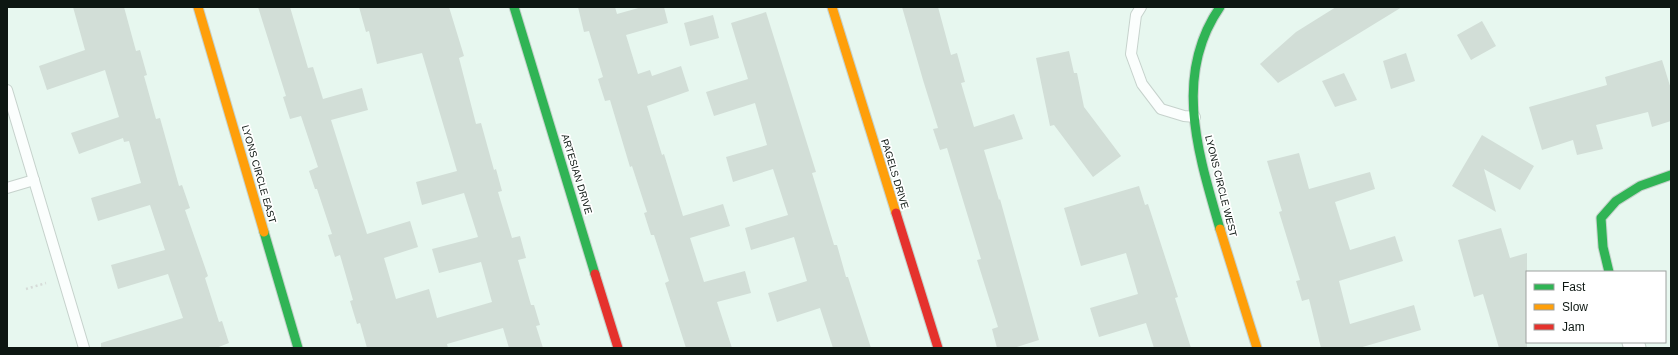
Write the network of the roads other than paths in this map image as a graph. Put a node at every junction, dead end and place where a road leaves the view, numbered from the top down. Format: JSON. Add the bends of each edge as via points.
{"nodes":[{"id":1,"x":198,"y":7,"type":"edge"},
{"id":2,"x":514,"y":7,"type":"edge"},
{"id":3,"x":832,"y":7,"type":"edge"},
{"id":4,"x":1141,"y":7,"type":"edge"},
{"id":5,"x":1220,"y":7,"type":"edge"},
{"id":6,"x":7,"y":90,"type":"edge"},
{"id":7,"x":1195,"y":117,"type":"junction"},
{"id":8,"x":1671,"y":175,"type":"edge"},
{"id":9,"x":34,"y":180,"type":"junction"},
{"id":10,"x":7,"y":188,"type":"edge"},
{"id":11,"x":1609,"y":271,"type":"edge"},
{"id":12,"x":84,"y":348,"type":"edge"},
{"id":13,"x":298,"y":348,"type":"edge"},
{"id":14,"x":618,"y":348,"type":"edge"},
{"id":15,"x":938,"y":348,"type":"edge"},
{"id":16,"x":1257,"y":348,"type":"edge"}],
"edges":[{"from":1,"to":13,"type":"street","name":"LYONS CIRCLE EAST"},
{"from":2,"to":14,"type":"street","name":"ARTESIAN DRIVE"},
{"from":3,"to":15,"type":"street","name":"PAGELS DRIVE"},
{"from":4,"to":7,"type":"lane","via":[[1136,15],[1131,54],[1142,84],[1161,109]]},
{"from":5,"to":7,"type":"street","name":"LYONS CIRCLE WEST","via":[[1209,21],[1200,45],[1194,74]]},
{"from":6,"to":9,"type":"lane"},
{"from":7,"to":16,"type":"street","name":"LYONS CIRCLE WEST","via":[[1201,157],[1225,248]]},
{"from":8,"to":11,"type":"street","via":[[1640,186],[1622,197],[1601,218],[1603,247]]},
{"from":9,"to":10,"type":"lane"},
{"from":9,"to":12,"type":"lane"}]}
